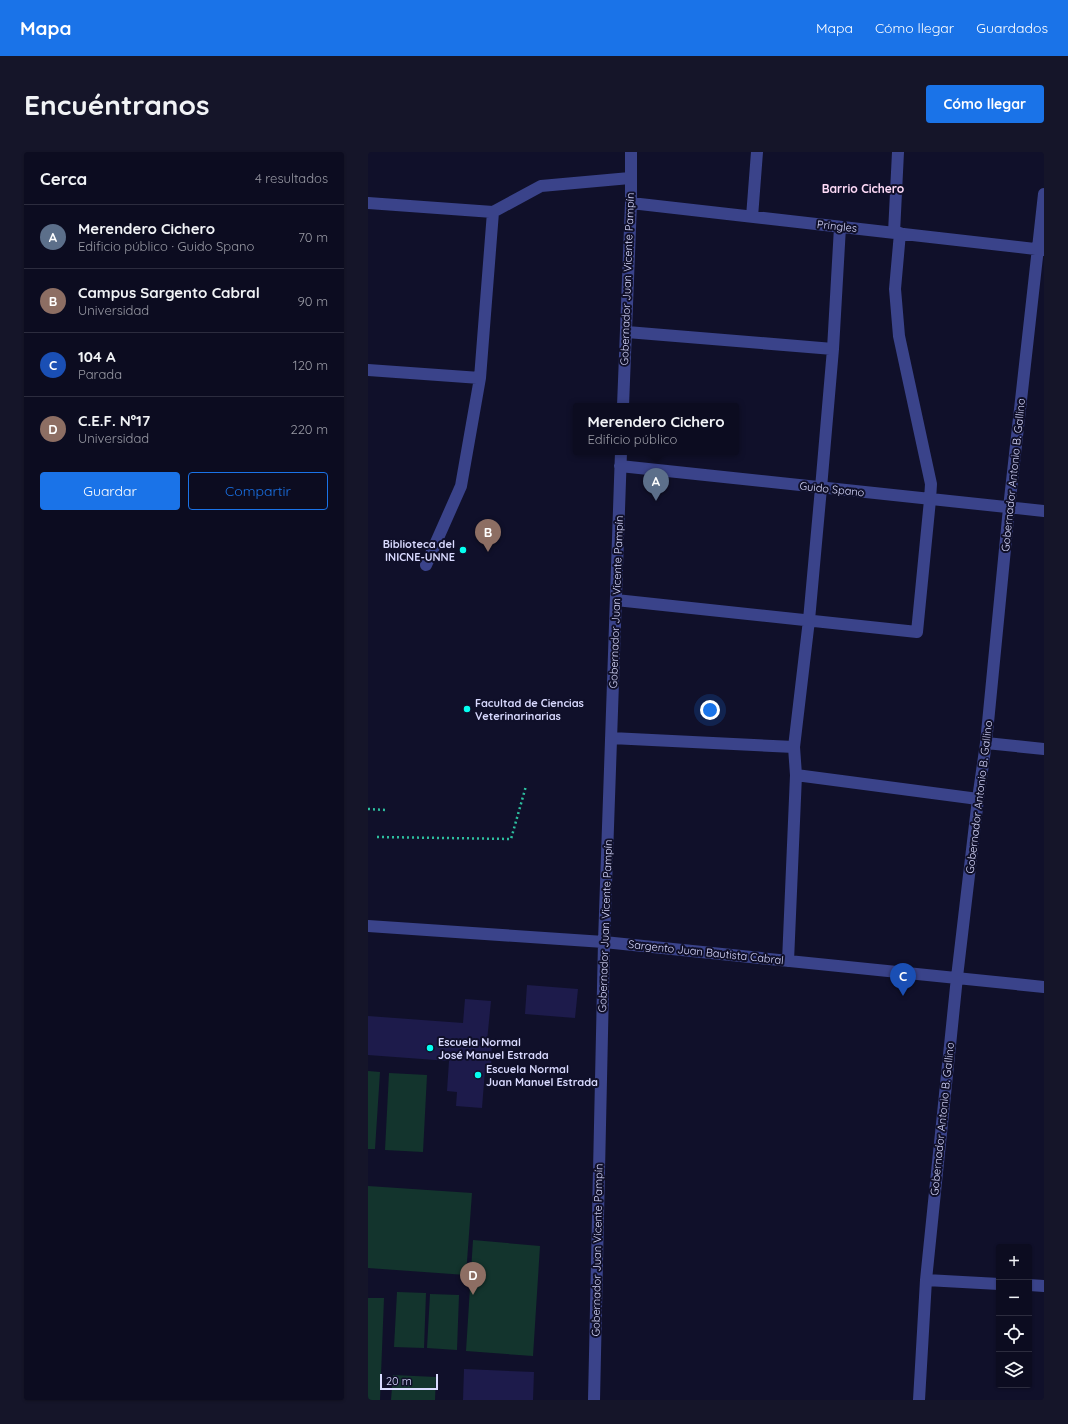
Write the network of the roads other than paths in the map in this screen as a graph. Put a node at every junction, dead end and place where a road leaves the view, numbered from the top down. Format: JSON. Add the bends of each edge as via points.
{"nodes":[{"id":1,"x":631,"y":152,"type":"edge"},
{"id":2,"x":756,"y":152,"type":"edge"},
{"id":3,"x":898,"y":152,"type":"edge"},
{"id":4,"x":630,"y":178,"type":"junction"},
{"id":5,"x":1044,"y":194,"type":"edge"},
{"id":6,"x":368,"y":203,"type":"edge"},
{"id":7,"x":631,"y":203,"type":"junction"},
{"id":8,"x":493,"y":212,"type":"junction"},
{"id":9,"x":752,"y":217,"type":"junction"},
{"id":10,"x":840,"y":226,"type":"junction"},
{"id":11,"x":897,"y":233,"type":"junction"},
{"id":12,"x":1041,"y":250,"type":"edge"},
{"id":13,"x":626,"y":332,"type":"junction"},
{"id":14,"x":833,"y":348,"type":"junction"},
{"id":15,"x":368,"y":370,"type":"edge"},
{"id":16,"x":480,"y":378,"type":"junction"},
{"id":17,"x":623,"y":403,"type":"edge"},
{"id":18,"x":621,"y":455,"type":"edge"},
{"id":19,"x":620,"y":466,"type":"junction"},
{"id":20,"x":821,"y":488,"type":"junction"},
{"id":21,"x":930,"y":500,"type":"junction"},
{"id":22,"x":1009,"y":508,"type":"junction"},
{"id":23,"x":1044,"y":511,"type":"edge"},
{"id":24,"x":426,"y":564,"type":"dead end"},
{"id":25,"x":616,"y":600,"type":"junction"},
{"id":26,"x":809,"y":620,"type":"junction"},
{"id":27,"x":611,"y":738,"type":"junction"},
{"id":28,"x":986,"y":743,"type":"junction"},
{"id":29,"x":794,"y":748,"type":"junction"},
{"id":30,"x":1044,"y":749,"type":"edge"},
{"id":31,"x":796,"y":775,"type":"junction"},
{"id":32,"x":978,"y":799,"type":"junction"},
{"id":33,"x":368,"y":926,"type":"edge"},
{"id":34,"x":604,"y":942,"type":"junction"},
{"id":35,"x":788,"y":961,"type":"junction"},
{"id":36,"x":957,"y":977,"type":"junction"},
{"id":37,"x":1044,"y":987,"type":"edge"},
{"id":38,"x":926,"y":1280,"type":"junction"},
{"id":39,"x":996,"y":1284,"type":"edge"},
{"id":40,"x":1032,"y":1285,"type":"edge"},
{"id":41,"x":1044,"y":1286,"type":"edge"},
{"id":42,"x":594,"y":1400,"type":"edge"},
{"id":43,"x":919,"y":1400,"type":"edge"}],
"edges":[{"from":1,"to":4,"type":"street","name":"Gobernador Juan Vicente Pampín"},
{"from":2,"to":9,"type":"street"},
{"from":3,"to":11,"type":"street"},
{"from":4,"to":7,"type":"street","name":"Gobernador Juan Vicente Pampín"},
{"from":4,"to":8,"type":"street","via":[[541,186]]},
{"from":5,"to":12,"type":"street","name":"Gobernador Antonio B. Gallino"},
{"from":6,"to":8,"type":"street"},
{"from":7,"to":9,"type":"street","name":"Pringles"},
{"from":7,"to":13,"type":"street","name":"Gobernador Juan Vicente Pampín"},
{"from":8,"to":16,"type":"street"},
{"from":9,"to":10,"type":"street","name":"Pringles"},
{"from":10,"to":11,"type":"street","name":"Pringles"},
{"from":10,"to":14,"type":"street"},
{"from":11,"to":12,"type":"street","name":"Pringles"},
{"from":11,"to":21,"type":"street","via":[[895,289],[899,336],[931,484]]},
{"from":12,"to":22,"type":"street","name":"Gobernador Antonio B. Gallino"},
{"from":13,"to":14,"type":"street"},
{"from":13,"to":17,"type":"street","name":"Gobernador Juan Vicente Pampín"},
{"from":14,"to":20,"type":"street"},
{"from":15,"to":16,"type":"street"},
{"from":16,"to":24,"type":"street","via":[[461,486]]},
{"from":18,"to":19,"type":"street","name":"Gobernador Juan Vicente Pampín"},
{"from":19,"to":20,"type":"street","name":"Guido Spano"},
{"from":19,"to":25,"type":"street","name":"Gobernador Juan Vicente Pampín"},
{"from":20,"to":21,"type":"street","name":"Guido Spano"},
{"from":20,"to":26,"type":"street"},
{"from":21,"to":22,"type":"street","name":"Guido Spano"},
{"from":21,"to":26,"type":"street","via":[[917,632]]},
{"from":22,"to":23,"type":"street","name":"Guido Spano"},
{"from":22,"to":28,"type":"street","name":"Gobernador Antonio B. Gallino"},
{"from":25,"to":26,"type":"street"},
{"from":25,"to":27,"type":"street","name":"Gobernador Juan Vicente Pampín"},
{"from":26,"to":29,"type":"street"},
{"from":27,"to":29,"type":"street"},
{"from":27,"to":34,"type":"street","name":"Gobernador Juan Vicente Pampín"},
{"from":28,"to":30,"type":"street"},
{"from":28,"to":32,"type":"street","name":"Gobernador Antonio B. Gallino"},
{"from":29,"to":31,"type":"street"},
{"from":31,"to":32,"type":"street"},
{"from":31,"to":35,"type":"street"},
{"from":32,"to":36,"type":"street","name":"Gobernador Antonio B. Gallino"},
{"from":33,"to":34,"type":"street","name":"Sargento Juan Bautista Cabral"},
{"from":34,"to":35,"type":"street","name":"Sargento Juan Bautista Cabral"},
{"from":34,"to":42,"type":"street","name":"Gobernador Juan Vicente Pampín"},
{"from":35,"to":36,"type":"street","name":"Sargento Juan Bautista Cabral"},
{"from":36,"to":37,"type":"street","name":"Sargento Juan Bautista Cabral"},
{"from":36,"to":38,"type":"street","name":"Gobernador Antonio B. Gallino"},
{"from":38,"to":39,"type":"street"},
{"from":38,"to":43,"type":"street","name":"Gobernador Antonio B. Gallino"},
{"from":40,"to":41,"type":"street"}]}
